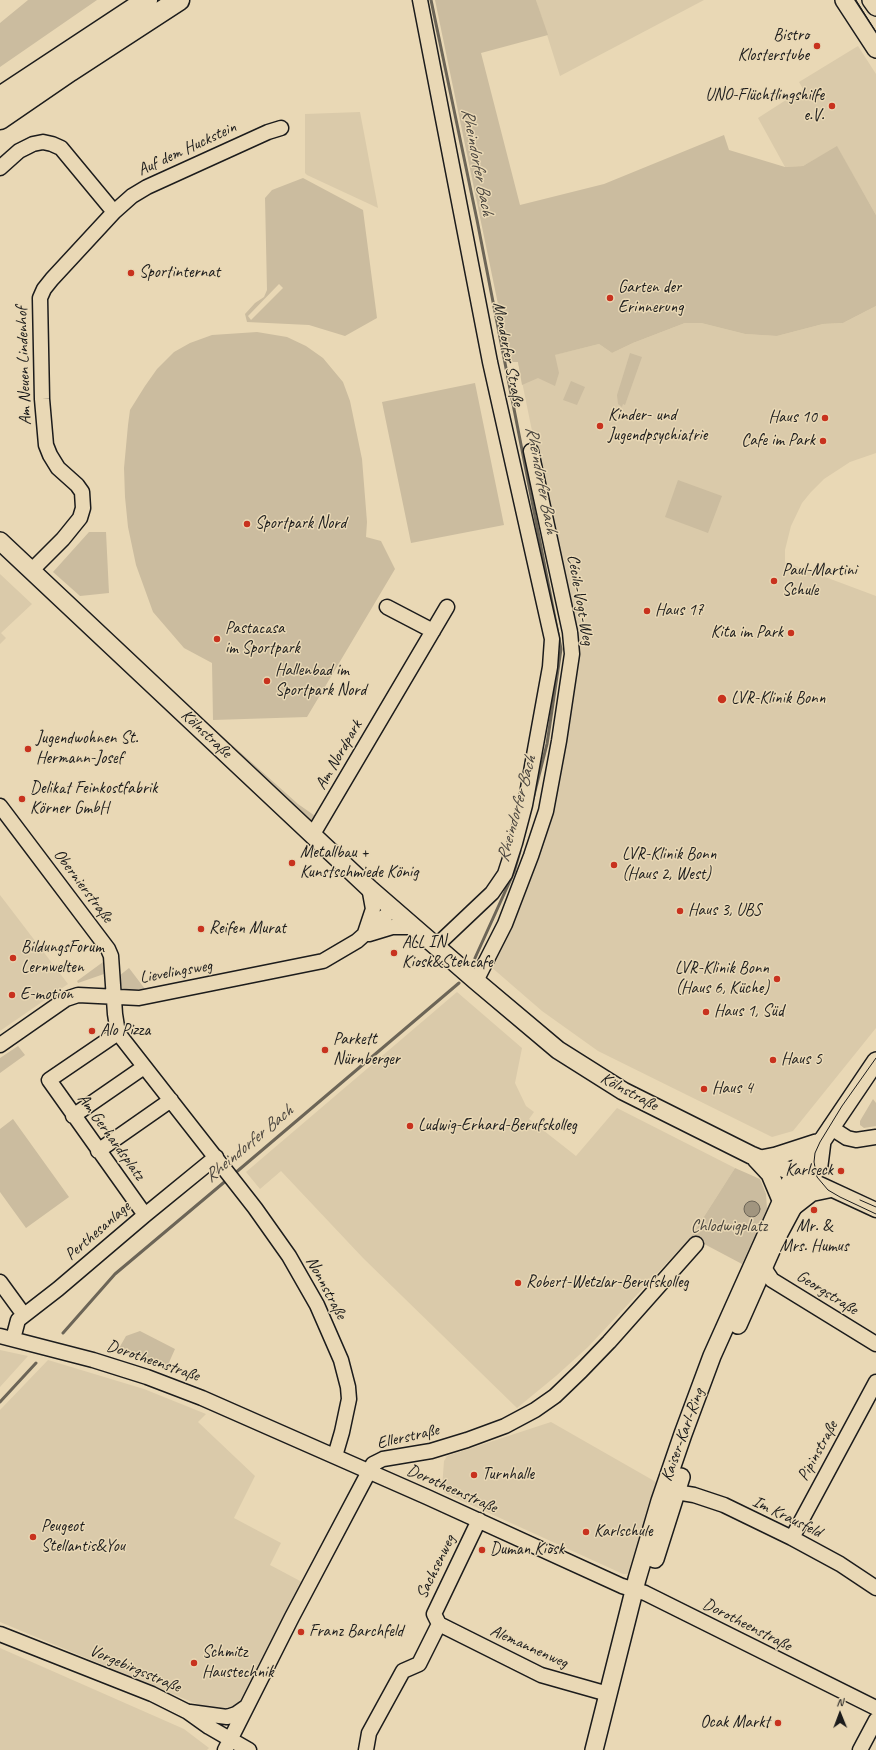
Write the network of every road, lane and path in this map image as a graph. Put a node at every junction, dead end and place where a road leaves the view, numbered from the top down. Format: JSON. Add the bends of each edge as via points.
{"nodes":[{"id":1,"x":147,"y":0,"type":"edge"},
{"id":2,"x":179,"y":0,"type":"edge"},
{"id":3,"x":420,"y":0,"type":"edge"},
{"id":4,"x":844,"y":0,"type":"edge"},
{"id":5,"x":872,"y":0,"type":"edge"},
{"id":6,"x":876,"y":7,"type":"edge"},
{"id":7,"x":876,"y":49,"type":"edge"},
{"id":8,"x":0,"y":97,"type":"edge"},
{"id":9,"x":0,"y":119,"type":"edge"},
{"id":10,"x":281,"y":128,"type":"dead end"},
{"id":11,"x":0,"y":168,"type":"edge"},
{"id":12,"x":114,"y":212,"type":"junction"},
{"id":13,"x":531,"y":451,"type":"dead end"},
{"id":14,"x":0,"y":541,"type":"edge"},
{"id":15,"x":32,"y":570,"type":"junction"},
{"id":16,"x":387,"y":607,"type":"dead end"},
{"id":17,"x":447,"y":607,"type":"dead end"},
{"id":18,"x":433,"y":631,"type":"junction"},
{"id":19,"x":0,"y":806,"type":"edge"},
{"id":20,"x":313,"y":834,"type":"junction"},
{"id":21,"x":369,"y":887,"type":"junction"},
{"id":22,"x":393,"y":908,"type":"junction"},
{"id":23,"x":413,"y":927,"type":"junction"},
{"id":24,"x":364,"y":936,"type":"junction"},
{"id":25,"x":436,"y":946,"type":"junction"},
{"id":26,"x":476,"y":981,"type":"junction"},
{"id":27,"x":114,"y":998,"type":"junction"},
{"id":28,"x":118,"y":1033,"type":"junction"},
{"id":29,"x":0,"y":1045,"type":"edge"},
{"id":30,"x":876,"y":1061,"type":"edge"},
{"id":31,"x":144,"y":1067,"type":"junction"},
{"id":32,"x":170,"y":1100,"type":"junction"},
{"id":33,"x":73,"y":1116,"type":"junction"},
{"id":34,"x":826,"y":1134,"type":"junction"},
{"id":35,"x":876,"y":1137,"type":"edge"},
{"id":36,"x":98,"y":1151,"type":"junction"},
{"id":37,"x":756,"y":1156,"type":"junction"},
{"id":38,"x":216,"y":1157,"type":"junction"},
{"id":39,"x":801,"y":1171,"type":"junction"},
{"id":40,"x":831,"y":1190,"type":"junction"},
{"id":41,"x":786,"y":1205,"type":"junction"},
{"id":42,"x":876,"y":1210,"type":"edge"},
{"id":43,"x":144,"y":1215,"type":"junction"},
{"id":44,"x":696,"y":1244,"type":"dead end"},
{"id":45,"x":764,"y":1268,"type":"junction"},
{"id":46,"x":0,"y":1282,"type":"edge"},
{"id":47,"x":24,"y":1315,"type":"junction"},
{"id":48,"x":7,"y":1337,"type":"edge"},
{"id":49,"x":876,"y":1344,"type":"edge"},
{"id":50,"x":876,"y":1382,"type":"edge"},
{"id":51,"x":335,"y":1456,"type":"junction"},
{"id":52,"x":368,"y":1471,"type":"junction"},
{"id":53,"x":676,"y":1492,"type":"junction"},
{"id":54,"x":479,"y":1520,"type":"junction"},
{"id":55,"x":792,"y":1538,"type":"junction"},
{"id":56,"x":876,"y":1588,"type":"edge"},
{"id":57,"x":640,"y":1592,"type":"junction"},
{"id":58,"x":439,"y":1624,"type":"junction"},
{"id":59,"x":0,"y":1634,"type":"edge"},
{"id":60,"x":608,"y":1694,"type":"junction"},
{"id":61,"x":247,"y":1706,"type":"junction"},
{"id":62,"x":876,"y":1708,"type":"edge"},
{"id":63,"x":188,"y":1712,"type":"junction"},
{"id":64,"x":876,"y":1720,"type":"edge"},
{"id":65,"x":228,"y":1744,"type":"edge"},
{"id":66,"x":249,"y":1750,"type":"edge"},
{"id":67,"x":366,"y":1750,"type":"edge"},
{"id":68,"x":594,"y":1750,"type":"edge"},
{"id":69,"x":604,"y":1750,"type":"edge"},
{"id":70,"x":860,"y":1750,"type":"edge"}],
"edges":[{"from":1,"to":8,"type":"highway"},
{"from":2,"to":9,"type":"highway"},
{"from":3,"to":25,"type":"street","name":"Mondorfer Straße","via":[[490,362],[552,639],[550,667],[525,805],[505,874],[492,893]]},
{"from":4,"to":7,"type":"main road"},
{"from":5,"to":6,"type":"main road"},
{"from":10,"to":12,"type":"street","name":"Auf dem Huckstein","via":[[147,187]]},
{"from":11,"to":12,"type":"street","via":[[19,151],[33,144],[52,144],[61,148]]},
{"from":12,"to":15,"type":"street","name":"Am Neuen Lindenhof","via":[[44,289],[40,298],[46,445],[58,468],[82,492],[83,508],[80,518],[63,539]]},
{"from":13,"to":26,"type":"street","name":"Cécile-Vogt-Weg","via":[[570,632],[572,654],[546,811],[508,917]]},
{"from":14,"to":15,"type":"main road","name":"Kölnstraße"},
{"from":15,"to":20,"type":"main road","name":"Kölnstraße"},
{"from":16,"to":18,"type":"street"},
{"from":17,"to":18,"type":"street","name":"Am Nordpark"},
{"from":18,"to":20,"type":"street","name":"Am Nordpark"},
{"from":19,"to":27,"type":"street","name":"Obernierstraße","via":[[108,949],[111,956]]},
{"from":20,"to":21,"type":"main road","name":"Kölnstraße"},
{"from":21,"to":22,"type":"main road","name":"Kölnstraße"},
{"from":21,"to":24,"type":"street","via":[[373,909]]},
{"from":22,"to":23,"type":"main road","name":"Kölnstraße"},
{"from":22,"to":24,"type":"street","name":"Lievelingsweg"},
{"from":23,"to":24,"type":"street","via":[[392,927]]},
{"from":23,"to":25,"type":"main road","name":"Kölnstraße"},
{"from":24,"to":27,"type":"street","name":"Lievelingsweg","via":[[323,961],[152,996]]},
{"from":25,"to":26,"type":"main road","name":"Kölnstraße"},
{"from":26,"to":37,"type":"main road","name":"Kölnstraße","via":[[531,1028],[583,1066],[623,1091]]},
{"from":27,"to":28,"type":"street","name":"Obernierstraße"},
{"from":27,"to":29,"type":"street","name":"Lievelingsweg","via":[[88,995],[66,998]]},
{"from":28,"to":31,"type":"street","name":"Nonnstraße"},
{"from":28,"to":33,"type":"street","name":"Am Gerhardsplatz","via":[[49,1080]]},
{"from":30,"to":34,"type":"main road","name":"Kaiser-Karl-Ring"},
{"from":31,"to":32,"type":"street","name":"Nonnstraße"},
{"from":31,"to":33,"type":"street"},
{"from":32,"to":36,"type":"street"},
{"from":32,"to":38,"type":"street","name":"Nonnstraße"},
{"from":33,"to":36,"type":"street","name":"Am Gerhardsplatz"},
{"from":34,"to":35,"type":"street","via":[[856,1140]]},
{"from":34,"to":37,"type":"main road","via":[[776,1156]]},
{"from":34,"to":39,"type":"main road","name":"Kaiser-Karl-Ring"},
{"from":36,"to":43,"type":"street","name":"Am Gerhardsplatz"},
{"from":37,"to":39,"type":"main road","name":"Kölnstraße"},
{"from":37,"to":41,"type":"main road","via":[[770,1174]]},
{"from":38,"to":43,"type":"street","name":"Perthesanlage"},
{"from":38,"to":51,"type":"street","name":"Nonnstraße","via":[[289,1256],[317,1305],[341,1360],[347,1376],[349,1399]]},
{"from":39,"to":40,"type":"street","name":"Kölnstraße"},
{"from":39,"to":41,"type":"main road","name":"Kaiser-Karl-Ring"},
{"from":39,"to":41,"type":"main road","name":"Kaiser-Karl-Ring","via":[[800,1194]]},
{"from":40,"to":41,"type":"street","via":[[812,1194]]},
{"from":40,"to":42,"type":"street","name":"Kölnstraße"},
{"from":41,"to":45,"type":"main road","name":"Kaiser-Karl-Ring"},
{"from":41,"to":57,"type":"main road","name":"Kaiser-Karl-Ring","via":[[712,1356],[660,1501]]},
{"from":43,"to":47,"type":"street","name":"Perthesanlage"},
{"from":44,"to":52,"type":"street","name":"Ellerstraße","via":[[582,1371],[535,1410],[505,1426],[460,1442],[431,1451],[378,1461]]},
{"from":45,"to":49,"type":"street","name":"Georgstraße","via":[[772,1280]]},
{"from":45,"to":53,"type":"main road","name":"Kaiser-Karl-Ring","via":[[721,1365]]},
{"from":46,"to":47,"type":"street"},
{"from":47,"to":48,"type":"street","name":"Perthesanlage"},
{"from":48,"to":51,"type":"street","name":"Dorotheenstraße","via":[[93,1360],[175,1387]]},
{"from":50,"to":55,"type":"street","name":"Pipinstraße"},
{"from":51,"to":52,"type":"street","name":"Dorotheenstraße"},
{"from":52,"to":54,"type":"street","name":"Dorotheenstraße"},
{"from":52,"to":61,"type":"street","name":"Ellerstraße"},
{"from":53,"to":55,"type":"street","name":"Im Krausfeld","via":[[724,1505]]},
{"from":53,"to":57,"type":"main road","name":"Kaiser-Karl-Ring"},
{"from":54,"to":57,"type":"street","name":"Dorotheenstraße"},
{"from":54,"to":58,"type":"street","name":"Sachsenweg","via":[[434,1614]]},
{"from":55,"to":56,"type":"street","name":"Im Krausfeld","via":[[840,1564]]},
{"from":57,"to":60,"type":"main road","name":"Kaiser-Karl-Ring"},
{"from":57,"to":62,"type":"street","name":"Dorotheenstraße"},
{"from":57,"to":69,"type":"main road","name":"Kaiser-Karl-Ring"},
{"from":58,"to":60,"type":"street","name":"Alemannenweg","via":[[541,1675]]},
{"from":58,"to":67,"type":"street","name":"Sachsenweg","via":[[419,1664],[403,1671],[369,1733]]},
{"from":59,"to":63,"type":"street","name":"Vorgebirgsstraße","via":[[152,1694]]},
{"from":60,"to":68,"type":"main road","name":"Kaiser-Karl-Ring"},
{"from":61,"to":63,"type":"street","via":[[227,1717]]},
{"from":61,"to":65,"type":"street","name":"Ellerstraße"},
{"from":63,"to":65,"type":"street","name":"Vorgebirgsstraße"},
{"from":64,"to":70,"type":"street"},
{"from":65,"to":66,"type":"street","name":"Vorgebirgsstraße"}]}
